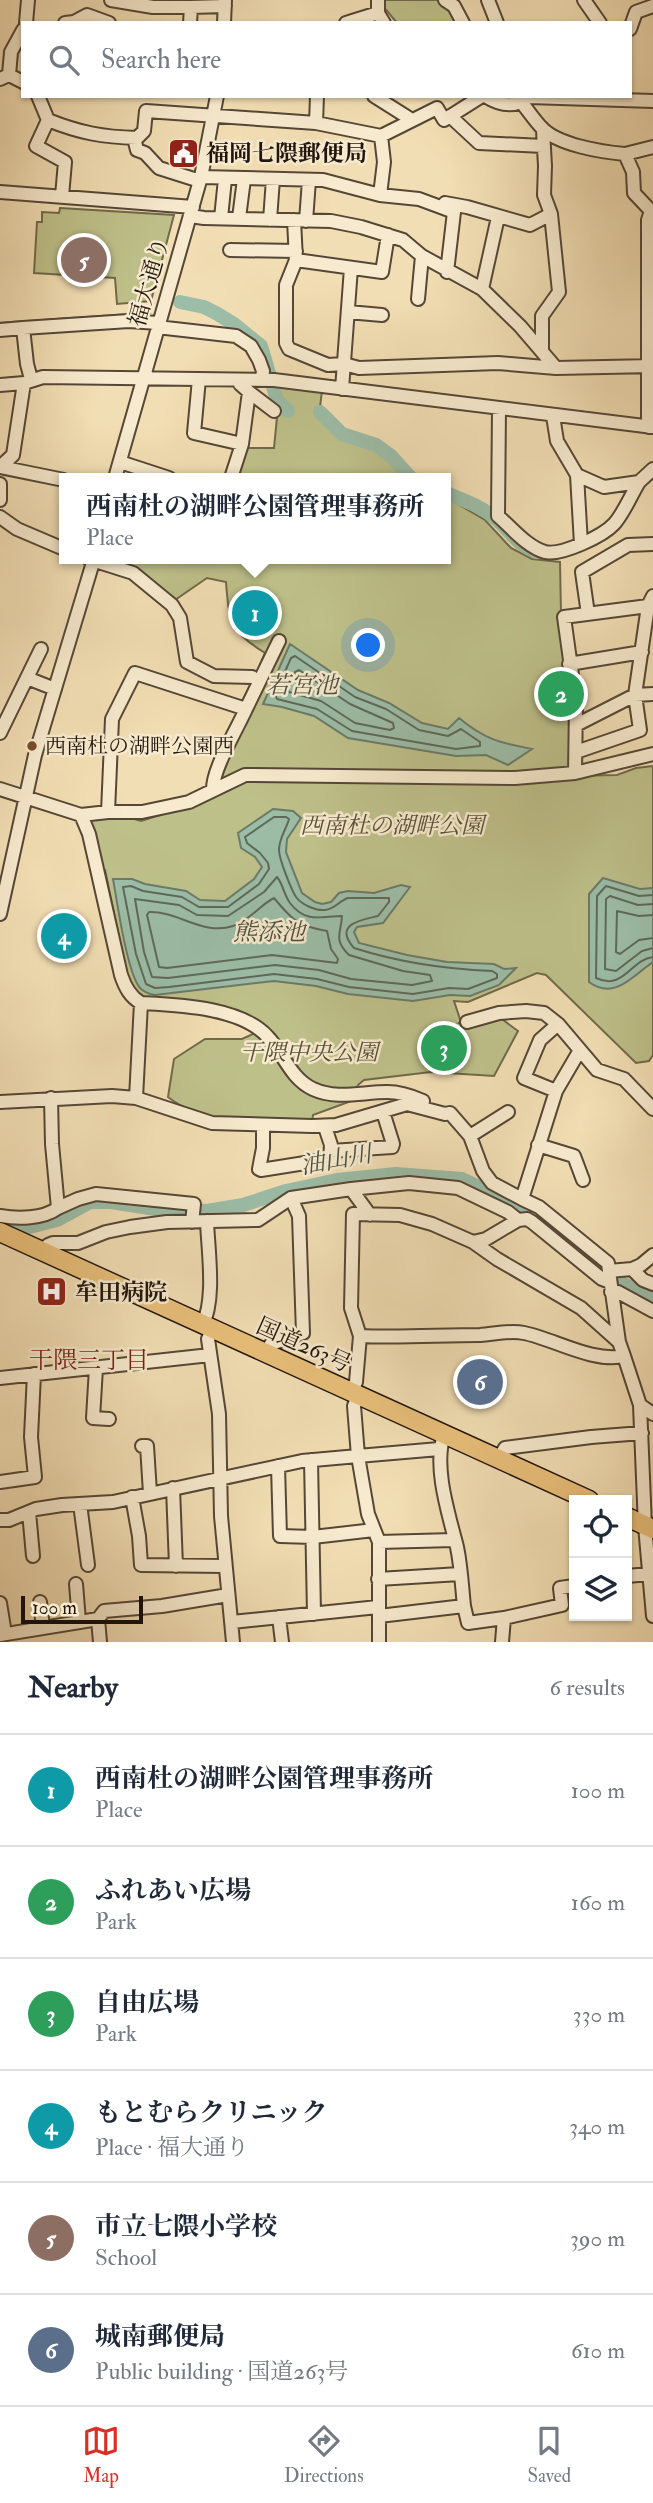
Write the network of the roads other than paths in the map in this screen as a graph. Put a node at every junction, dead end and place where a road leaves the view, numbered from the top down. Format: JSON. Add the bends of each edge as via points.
{"nodes":[{"id":1,"x":28,"y":0,"type":"edge"},
{"id":2,"x":445,"y":0,"type":"edge"},
{"id":3,"x":488,"y":0,"type":"edge"},
{"id":4,"x":584,"y":0,"type":"edge"},
{"id":5,"x":116,"y":1,"type":"edge"},
{"id":6,"x":225,"y":3,"type":"edge"},
{"id":7,"x":653,"y":6,"type":"edge"},
{"id":8,"x":191,"y":7,"type":"junction"},
{"id":9,"x":380,"y":12,"type":"edge"},
{"id":10,"x":26,"y":21,"type":"edge"},
{"id":11,"x":76,"y":21,"type":"edge"},
{"id":12,"x":104,"y":21,"type":"edge"},
{"id":13,"x":190,"y":21,"type":"edge"},
{"id":14,"x":224,"y":21,"type":"edge"},
{"id":15,"x":352,"y":21,"type":"edge"},
{"id":16,"x":462,"y":21,"type":"edge"},
{"id":17,"x":496,"y":21,"type":"edge"},
{"id":18,"x":599,"y":21,"type":"edge"},
{"id":19,"x":632,"y":23,"type":"edge"},
{"id":20,"x":21,"y":34,"type":"edge"},
{"id":21,"x":4,"y":77,"type":"edge"},
{"id":22,"x":21,"y":81,"type":"edge"},
{"id":23,"x":39,"y":98,"type":"edge"},
{"id":24,"x":217,"y":98,"type":"edge"},
{"id":25,"x":317,"y":98,"type":"edge"},
{"id":26,"x":377,"y":98,"type":"edge"},
{"id":27,"x":479,"y":98,"type":"edge"},
{"id":28,"x":484,"y":98,"type":"edge"},
{"id":29,"x":571,"y":98,"type":"edge"},
{"id":30,"x":520,"y":99,"type":"edge"},
{"id":31,"x":653,"y":101,"type":"edge"},
{"id":32,"x":433,"y":102,"type":"edge"},
{"id":33,"x":450,"y":116,"type":"junction"},
{"id":34,"x":214,"y":117,"type":"junction"},
{"id":35,"x":48,"y":120,"type":"junction"},
{"id":36,"x":412,"y":120,"type":"junction"},
{"id":37,"x":316,"y":123,"type":"junction"},
{"id":38,"x":543,"y":130,"type":"junction"},
{"id":39,"x":381,"y":136,"type":"junction"},
{"id":40,"x":134,"y":138,"type":"junction"},
{"id":41,"x":543,"y":146,"type":"junction"},
{"id":42,"x":653,"y":147,"type":"edge"},
{"id":43,"x":625,"y":154,"type":"junction"},
{"id":44,"x":225,"y":178,"type":"junction"},
{"id":45,"x":200,"y":179,"type":"junction"},
{"id":46,"x":244,"y":179,"type":"junction"},
{"id":47,"x":272,"y":179,"type":"junction"},
{"id":48,"x":309,"y":180,"type":"junction"},
{"id":49,"x":402,"y":191,"type":"dead end"},
{"id":50,"x":0,"y":192,"type":"edge"},
{"id":51,"x":380,"y":195,"type":"junction"},
{"id":52,"x":62,"y":197,"type":"junction"},
{"id":53,"x":191,"y":211,"type":"junction"},
{"id":54,"x":551,"y":214,"type":"junction"},
{"id":55,"x":498,"y":217,"type":"junction"},
{"id":56,"x":221,"y":218,"type":"junction"},
{"id":57,"x":239,"y":218,"type":"junction"},
{"id":58,"x":270,"y":220,"type":"junction"},
{"id":59,"x":300,"y":221,"type":"junction"},
{"id":60,"x":388,"y":235,"type":"junction"},
{"id":61,"x":230,"y":250,"type":"dead end"},
{"id":62,"x":296,"y":256,"type":"junction"},
{"id":63,"x":422,"y":256,"type":"junction"},
{"id":64,"x":351,"y":268,"type":"junction"},
{"id":65,"x":447,"y":272,"type":"junction"},
{"id":66,"x":482,"y":289,"type":"junction"},
{"id":67,"x":418,"y":299,"type":"dead end"},
{"id":68,"x":348,"y":312,"type":"junction"},
{"id":69,"x":382,"y":315,"type":"dead end"},
{"id":70,"x":158,"y":325,"type":"junction"},
{"id":71,"x":23,"y":328,"type":"junction"},
{"id":72,"x":0,"y":330,"type":"edge"},
{"id":73,"x":542,"y":351,"type":"junction"},
{"id":74,"x":344,"y":364,"type":"junction"},
{"id":75,"x":651,"y":366,"type":"edge"},
{"id":76,"x":556,"y":368,"type":"junction"},
{"id":77,"x":144,"y":378,"type":"junction"},
{"id":78,"x":199,"y":379,"type":"junction"},
{"id":79,"x":241,"y":380,"type":"junction"},
{"id":80,"x":267,"y":380,"type":"junction"},
{"id":81,"x":28,"y":381,"type":"junction"},
{"id":82,"x":0,"y":385,"type":"edge"},
{"id":83,"x":342,"y":389,"type":"junction"},
{"id":84,"x":249,"y":392,"type":"junction"},
{"id":85,"x":499,"y":409,"type":"junction"},
{"id":86,"x":274,"y":411,"type":"dead end"},
{"id":87,"x":553,"y":415,"type":"junction"},
{"id":88,"x":651,"y":427,"type":"edge"},
{"id":89,"x":242,"y":444,"type":"junction"},
{"id":90,"x":120,"y":462,"type":"junction"},
{"id":91,"x":653,"y":469,"type":"edge"},
{"id":92,"x":117,"y":473,"type":"edge"},
{"id":93,"x":154,"y":473,"type":"edge"},
{"id":94,"x":233,"y":473,"type":"edge"},
{"id":95,"x":578,"y":475,"type":"junction"},
{"id":96,"x":59,"y":479,"type":"edge"},
{"id":97,"x":639,"y":482,"type":"junction"},
{"id":98,"x":0,"y":484,"type":"edge"},
{"id":99,"x":0,"y":500,"type":"edge"},
{"id":100,"x":0,"y":517,"type":"edge"},
{"id":101,"x":581,"y":544,"type":"junction"},
{"id":102,"x":653,"y":544,"type":"edge"},
{"id":103,"x":59,"y":547,"type":"edge"},
{"id":104,"x":91,"y":564,"type":"edge"},
{"id":105,"x":110,"y":564,"type":"edge"},
{"id":106,"x":651,"y":601,"type":"edge"},
{"id":107,"x":588,"y":614,"type":"junction"},
{"id":108,"x":279,"y":641,"type":"dead end"},
{"id":109,"x":41,"y":649,"type":"dead end"},
{"id":110,"x":642,"y":652,"type":"junction"},
{"id":111,"x":569,"y":664,"type":"junction"},
{"id":112,"x":252,"y":677,"type":"dead end"},
{"id":113,"x":27,"y":678,"type":"junction"},
{"id":114,"x":55,"y":689,"type":"junction"},
{"id":115,"x":653,"y":694,"type":"edge"},
{"id":116,"x":635,"y":695,"type":"junction"},
{"id":117,"x":246,"y":709,"type":"junction"},
{"id":118,"x":576,"y":725,"type":"junction"},
{"id":119,"x":0,"y":733,"type":"edge"},
{"id":120,"x":576,"y":752,"type":"junction"},
{"id":121,"x":653,"y":754,"type":"edge"},
{"id":122,"x":575,"y":773,"type":"junction"},
{"id":123,"x":0,"y":789,"type":"edge"},
{"id":124,"x":213,"y":790,"type":"junction"},
{"id":125,"x":24,"y":795,"type":"junction"},
{"id":126,"x":108,"y":812,"type":"junction"},
{"id":127,"x":81,"y":815,"type":"junction"},
{"id":128,"x":0,"y":914,"type":"edge"},
{"id":129,"x":141,"y":1003,"type":"junction"},
{"id":130,"x":467,"y":1022,"type":"dead end"},
{"id":131,"x":558,"y":1024,"type":"junction"},
{"id":132,"x":580,"y":1050,"type":"junction"},
{"id":133,"x":556,"y":1091,"type":"junction"},
{"id":134,"x":51,"y":1098,"type":"junction"},
{"id":135,"x":136,"y":1098,"type":"junction"},
{"id":136,"x":0,"y":1102,"type":"edge"},
{"id":137,"x":653,"y":1110,"type":"edge"},
{"id":138,"x":383,"y":1112,"type":"junction"},
{"id":139,"x":509,"y":1112,"type":"dead end"},
{"id":140,"x":450,"y":1113,"type":"junction"},
{"id":141,"x":263,"y":1125,"type":"junction"},
{"id":142,"x":325,"y":1127,"type":"junction"},
{"id":143,"x":470,"y":1136,"type":"junction"},
{"id":144,"x":538,"y":1145,"type":"junction"},
{"id":145,"x":331,"y":1151,"type":"junction"},
{"id":146,"x":583,"y":1180,"type":"dead end"},
{"id":147,"x":492,"y":1183,"type":"junction"},
{"id":148,"x":351,"y":1189,"type":"junction"},
{"id":149,"x":290,"y":1198,"type":"junction"},
{"id":150,"x":522,"y":1199,"type":"junction"},
{"id":151,"x":483,"y":1200,"type":"junction"},
{"id":152,"x":58,"y":1208,"type":"junction"},
{"id":153,"x":370,"y":1215,"type":"junction"},
{"id":154,"x":0,"y":1216,"type":"edge"},
{"id":155,"x":518,"y":1220,"type":"junction"},
{"id":156,"x":192,"y":1222,"type":"junction"},
{"id":157,"x":207,"y":1222,"type":"junction"},
{"id":158,"x":6,"y":1239,"type":"edge"},
{"id":159,"x":473,"y":1242,"type":"junction"},
{"id":160,"x":43,"y":1252,"type":"junction"},
{"id":161,"x":653,"y":1255,"type":"edge"},
{"id":162,"x":632,"y":1269,"type":"junction"},
{"id":163,"x":610,"y":1282,"type":"junction"},
{"id":164,"x":653,"y":1284,"type":"edge"},
{"id":165,"x":653,"y":1311,"type":"edge"},
{"id":166,"x":207,"y":1328,"type":"junction"},
{"id":167,"x":360,"y":1336,"type":"junction"},
{"id":168,"x":619,"y":1342,"type":"junction"},
{"id":169,"x":265,"y":1354,"type":"junction"},
{"id":170,"x":210,"y":1355,"type":"junction"},
{"id":171,"x":624,"y":1356,"type":"junction"},
{"id":172,"x":96,"y":1368,"type":"junction"},
{"id":173,"x":34,"y":1374,"type":"junction"},
{"id":174,"x":0,"y":1378,"type":"edge"},
{"id":175,"x":354,"y":1395,"type":"junction"},
{"id":176,"x":640,"y":1405,"type":"junction"},
{"id":177,"x":653,"y":1414,"type":"edge"},
{"id":178,"x":109,"y":1419,"type":"dead end"},
{"id":179,"x":642,"y":1433,"type":"junction"},
{"id":180,"x":441,"y":1442,"type":"junction"},
{"id":181,"x":142,"y":1446,"type":"dead end"},
{"id":182,"x":648,"y":1449,"type":"edge"},
{"id":183,"x":358,"y":1456,"type":"junction"},
{"id":184,"x":311,"y":1460,"type":"junction"},
{"id":185,"x":498,"y":1460,"type":"junction"},
{"id":186,"x":278,"y":1466,"type":"junction"},
{"id":187,"x":221,"y":1478,"type":"junction"},
{"id":188,"x":0,"y":1482,"type":"edge"},
{"id":189,"x":173,"y":1488,"type":"junction"},
{"id":190,"x":150,"y":1493,"type":"junction"},
{"id":191,"x":578,"y":1495,"type":"edge"},
{"id":192,"x":132,"y":1497,"type":"junction"},
{"id":193,"x":80,"y":1504,"type":"junction"},
{"id":194,"x":29,"y":1512,"type":"junction"},
{"id":195,"x":0,"y":1520,"type":"edge"},
{"id":196,"x":632,"y":1520,"type":"edge"},
{"id":197,"x":649,"y":1528,"type":"edge"},
{"id":198,"x":377,"y":1536,"type":"junction"},
{"id":199,"x":313,"y":1537,"type":"junction"},
{"id":200,"x":454,"y":1540,"type":"junction"},
{"id":201,"x":33,"y":1556,"type":"dead end"},
{"id":202,"x":88,"y":1565,"type":"dead end"},
{"id":203,"x":176,"y":1566,"type":"junction"},
{"id":204,"x":224,"y":1566,"type":"junction"},
{"id":205,"x":460,"y":1574,"type":"junction"},
{"id":206,"x":649,"y":1574,"type":"junction"},
{"id":207,"x":632,"y":1576,"type":"edge"},
{"id":208,"x":378,"y":1579,"type":"junction"},
{"id":209,"x":76,"y":1584,"type":"dead end"},
{"id":210,"x":569,"y":1587,"type":"edge"},
{"id":211,"x":228,"y":1595,"type":"junction"},
{"id":212,"x":40,"y":1602,"type":"dead end"},
{"id":213,"x":0,"y":1603,"type":"edge"},
{"id":214,"x":464,"y":1606,"type":"junction"},
{"id":215,"x":378,"y":1611,"type":"junction"},
{"id":216,"x":314,"y":1614,"type":"junction"},
{"id":217,"x":653,"y":1616,"type":"edge"},
{"id":218,"x":279,"y":1617,"type":"junction"},
{"id":219,"x":504,"y":1618,"type":"junction"},
{"id":220,"x":98,"y":1619,"type":"junction"},
{"id":221,"x":79,"y":1621,"type":"junction"},
{"id":222,"x":232,"y":1622,"type":"junction"},
{"id":223,"x":43,"y":1628,"type":"junction"},
{"id":224,"x":3,"y":1635,"type":"edge"},
{"id":225,"x":100,"y":1642,"type":"edge"},
{"id":226,"x":233,"y":1642,"type":"edge"},
{"id":227,"x":282,"y":1642,"type":"edge"},
{"id":228,"x":379,"y":1642,"type":"edge"},
{"id":229,"x":502,"y":1642,"type":"edge"}],
"edges":[{"from":1,"to":10,"type":"street"},
{"from":2,"to":16,"type":"street"},
{"from":3,"to":17,"type":"street"},
{"from":4,"to":18,"type":"street"},
{"from":5,"to":8,"type":"street"},
{"from":5,"to":12,"type":"street"},
{"from":6,"to":8,"type":"street"},
{"from":6,"to":14,"type":"street"},
{"from":7,"to":19,"type":"street","via":[[636,12]]},
{"from":8,"to":13,"type":"street"},
{"from":9,"to":15,"type":"street"},
{"from":11,"to":12,"type":"street","via":[[87,15]]},
{"from":20,"to":21,"type":"street"},
{"from":21,"to":22,"type":"street"},
{"from":23,"to":35,"type":"street"},
{"from":24,"to":34,"type":"street","name":"福大通り"},
{"from":25,"to":37,"type":"street"},
{"from":26,"to":36,"type":"street"},
{"from":27,"to":33,"type":"street"},
{"from":28,"to":30,"type":"street","via":[[514,105]]},
{"from":29,"to":31,"type":"street"},
{"from":30,"to":38,"type":"street"},
{"from":32,"to":33,"type":"street","via":[[444,120]]},
{"from":32,"to":36,"type":"street"},
{"from":33,"to":41,"type":"street","via":[[479,143]]},
{"from":34,"to":37,"type":"street"},
{"from":34,"to":40,"type":"street","via":[[146,111],[144,131]]},
{"from":34,"to":45,"type":"street","name":"福大通り"},
{"from":35,"to":40,"type":"street","via":[[79,132]]},
{"from":35,"to":52,"type":"street","via":[[36,146],[65,162]]},
{"from":36,"to":39,"type":"street"},
{"from":37,"to":39,"type":"street"},
{"from":38,"to":41,"type":"street"},
{"from":38,"to":43,"type":"street","via":[[575,145]]},
{"from":39,"to":51,"type":"street"},
{"from":40,"to":45,"type":"street","via":[[137,150],[159,168]]},
{"from":41,"to":54,"type":"street","via":[[544,195]]},
{"from":42,"to":43,"type":"street"},
{"from":43,"to":75,"type":"street","via":[[634,172],[634,193],[651,211]]},
{"from":44,"to":45,"type":"street"},
{"from":44,"to":46,"type":"street"},
{"from":44,"to":56,"type":"street"},
{"from":45,"to":53,"type":"street","name":"福大通り"},
{"from":46,"to":47,"type":"street"},
{"from":46,"to":57,"type":"street"},
{"from":47,"to":48,"type":"street"},
{"from":47,"to":58,"type":"street"},
{"from":48,"to":51,"type":"street"},
{"from":48,"to":59,"type":"street"},
{"from":49,"to":55,"type":"street"},
{"from":50,"to":52,"type":"street"},
{"from":51,"to":65,"type":"street","via":[[419,199],[454,212]]},
{"from":52,"to":53,"type":"street"},
{"from":53,"to":56,"type":"street"},
{"from":53,"to":70,"type":"street","name":"福大通り"},
{"from":54,"to":55,"type":"street","via":[[530,225]]},
{"from":54,"to":73,"type":"street","via":[[559,292],[542,316]]},
{"from":55,"to":66,"type":"street"},
{"from":56,"to":57,"type":"street"},
{"from":57,"to":58,"type":"street"},
{"from":58,"to":59,"type":"street"},
{"from":59,"to":60,"type":"street","via":[[331,221]]},
{"from":59,"to":62,"type":"street"},
{"from":60,"to":63,"type":"street","via":[[403,240]]},
{"from":60,"to":64,"type":"street","via":[[382,272]]},
{"from":61,"to":62,"type":"street"},
{"from":62,"to":64,"type":"street"},
{"from":62,"to":74,"type":"street","via":[[286,285],[286,343],[289,349],[322,363]]},
{"from":63,"to":65,"type":"street"},
{"from":63,"to":67,"type":"street"},
{"from":64,"to":68,"type":"street"},
{"from":65,"to":66,"type":"street"},
{"from":66,"to":73,"type":"street"},
{"from":68,"to":69,"type":"street"},
{"from":68,"to":74,"type":"street"},
{"from":70,"to":71,"type":"street","via":[[129,321]]},
{"from":70,"to":77,"type":"street","name":"福大通り"},
{"from":70,"to":80,"type":"street","via":[[236,336],[250,346]]},
{"from":71,"to":72,"type":"street"},
{"from":71,"to":81,"type":"street"},
{"from":73,"to":76,"type":"street"},
{"from":74,"to":76,"type":"street","via":[[359,368],[498,363]]},
{"from":74,"to":83,"type":"street"},
{"from":75,"to":76,"type":"street"},
{"from":75,"to":88,"type":"street"},
{"from":77,"to":78,"type":"street"},
{"from":77,"to":81,"type":"street","via":[[43,377]]},
{"from":77,"to":90,"type":"street","name":"福大通り"},
{"from":78,"to":79,"type":"street"},
{"from":78,"to":89,"type":"street","via":[[194,433]]},
{"from":79,"to":80,"type":"street"},
{"from":79,"to":84,"type":"street"},
{"from":80,"to":83,"type":"street"},
{"from":81,"to":82,"type":"street"},
{"from":81,"to":96,"type":"street","via":[[13,455],[0,467]]},
{"from":83,"to":85,"type":"street"},
{"from":84,"to":86,"type":"street"},
{"from":84,"to":89,"type":"street"},
{"from":85,"to":87,"type":"street"},
{"from":85,"to":101,"type":"street","via":[[498,516],[545,552]]},
{"from":87,"to":88,"type":"street"},
{"from":87,"to":95,"type":"street","via":[[557,441]]},
{"from":89,"to":94,"type":"street"},
{"from":90,"to":92,"type":"street","name":"福大通り"},
{"from":90,"to":93,"type":"street"},
{"from":91,"to":97,"type":"street"},
{"from":95,"to":97,"type":"street","via":[[604,488]]},
{"from":95,"to":101,"type":"street"},
{"from":97,"to":101,"type":"street","via":[[615,523]]},
{"from":98,"to":99,"type":"street"},
{"from":100,"to":103,"type":"street"},
{"from":102,"to":107,"type":"street","via":[[628,545],[582,572]]},
{"from":104,"to":114,"type":"street"},
{"from":105,"to":112,"type":"street","via":[[133,573],[172,605],[180,618],[187,662],[214,676]]},
{"from":106,"to":107,"type":"street"},
{"from":106,"to":110,"type":"street"},
{"from":107,"to":111,"type":"street","via":[[564,617]]},
{"from":108,"to":117,"type":"street"},
{"from":109,"to":113,"type":"street"},
{"from":110,"to":111,"type":"street"},
{"from":110,"to":116,"type":"street"},
{"from":111,"to":118,"type":"street"},
{"from":113,"to":114,"type":"street"},
{"from":113,"to":119,"type":"street"},
{"from":114,"to":125,"type":"street"},
{"from":115,"to":116,"type":"street"},
{"from":116,"to":118,"type":"street"},
{"from":116,"to":120,"type":"street","via":[[640,730]]},
{"from":117,"to":124,"type":"street"},
{"from":117,"to":126,"type":"street","via":[[135,673],[112,719]]},
{"from":118,"to":120,"type":"street"},
{"from":120,"to":122,"type":"street"},
{"from":121,"to":122,"type":"street"},
{"from":122,"to":124,"type":"street","via":[[515,778],[260,774],[245,775]]},
{"from":123,"to":125,"type":"street"},
{"from":124,"to":126,"type":"street","via":[[160,809]]},
{"from":125,"to":127,"type":"street"},
{"from":125,"to":128,"type":"street"},
{"from":126,"to":127,"type":"street"},
{"from":127,"to":129,"type":"street","via":[[121,975],[130,995]]},
{"from":129,"to":135,"type":"street"},
{"from":129,"to":140,"type":"street","via":[[223,1012],[253,1024],[268,1037],[289,1069],[312,1088],[338,1095],[397,1093]]},
{"from":130,"to":131,"type":"street","via":[[526,1011],[544,1013]]},
{"from":131,"to":132,"type":"street"},
{"from":131,"to":133,"type":"street","via":[[540,1040],[524,1078]]},
{"from":132,"to":133,"type":"street"},
{"from":132,"to":137,"type":"street","via":[[597,1070],[624,1079]]},
{"from":133,"to":144,"type":"street"},
{"from":134,"to":135,"type":"street"},
{"from":134,"to":136,"type":"street"},
{"from":134,"to":152,"type":"street"},
{"from":135,"to":141,"type":"street","via":[[212,1123]]},
{"from":138,"to":140,"type":"street","via":[[412,1104]]},
{"from":138,"to":142,"type":"street"},
{"from":138,"to":145,"type":"street","via":[[392,1147]]},
{"from":139,"to":143,"type":"street"},
{"from":140,"to":143,"type":"street"},
{"from":141,"to":142,"type":"street"},
{"from":141,"to":145,"type":"street","via":[[261,1170],[330,1159]]},
{"from":142,"to":145,"type":"street"},
{"from":143,"to":147,"type":"street"},
{"from":144,"to":146,"type":"street","via":[[575,1156]]},
{"from":144,"to":150,"type":"street"},
{"from":147,"to":150,"type":"street"},
{"from":147,"to":151,"type":"street"},
{"from":148,"to":149,"type":"street"},
{"from":148,"to":151,"type":"street","via":[[409,1183],[458,1188]]},
{"from":148,"to":153,"type":"street"},
{"from":149,"to":157,"type":"street","via":[[258,1220]]},
{"from":149,"to":169,"type":"street","via":[[299,1216],[303,1333],[271,1344]]},
{"from":150,"to":163,"type":"street","via":[[539,1207],[608,1263]]},
{"from":151,"to":155,"type":"street"},
{"from":152,"to":154,"type":"street","via":[[29,1217]]},
{"from":152,"to":156,"type":"street","via":[[96,1194],[194,1204]]},
{"from":153,"to":159,"type":"street","via":[[400,1215]]},
{"from":153,"to":167,"type":"street","via":[[353,1214],[351,1308]]},
{"from":155,"to":159,"type":"street"},
{"from":155,"to":163,"type":"street","via":[[532,1222]]},
{"from":156,"to":157,"type":"street"},
{"from":156,"to":160,"type":"street","via":[[130,1227],[78,1243],[53,1243]]},
{"from":157,"to":166,"type":"street"},
{"from":158,"to":160,"type":"highway","name":"国道263号"},
{"from":159,"to":168,"type":"street","via":[[581,1308]]},
{"from":160,"to":166,"type":"highway","name":"国道263号"},
{"from":161,"to":162,"type":"street"},
{"from":162,"to":163,"type":"street"},
{"from":162,"to":164,"type":"street"},
{"from":163,"to":165,"type":"street","via":[[618,1292]]},
{"from":163,"to":168,"type":"street"},
{"from":166,"to":169,"type":"highway","name":"国道263号"},
{"from":166,"to":170,"type":"street"},
{"from":167,"to":171,"type":"street","via":[[509,1331],[562,1347]]},
{"from":167,"to":175,"type":"street"},
{"from":168,"to":171,"type":"street"},
{"from":169,"to":175,"type":"highway","name":"国道263号"},
{"from":170,"to":172,"type":"street"},
{"from":170,"to":187,"type":"street","via":[[219,1414]]},
{"from":171,"to":176,"type":"street"},
{"from":172,"to":173,"type":"street"},
{"from":172,"to":178,"type":"street","via":[[93,1418]]},
{"from":173,"to":174,"type":"street"},
{"from":173,"to":188,"type":"street","via":[[31,1437],[35,1477]]},
{"from":175,"to":180,"type":"highway","name":"国道263号"},
{"from":175,"to":183,"type":"street"},
{"from":176,"to":177,"type":"street"},
{"from":176,"to":179,"type":"street"},
{"from":179,"to":182,"type":"street"},
{"from":179,"to":185,"type":"street","via":[[505,1448]]},
{"from":180,"to":183,"type":"street"},
{"from":180,"to":185,"type":"highway","name":"国道263号"},
{"from":180,"to":200,"type":"street"},
{"from":181,"to":190,"type":"street","via":[[147,1446]]},
{"from":182,"to":197,"type":"street"},
{"from":183,"to":184,"type":"street"},
{"from":183,"to":198,"type":"street","via":[[368,1514]]},
{"from":184,"to":186,"type":"street"},
{"from":184,"to":199,"type":"street"},
{"from":185,"to":191,"type":"highway","name":"国道263号"},
{"from":186,"to":187,"type":"street"},
{"from":186,"to":199,"type":"street","via":[[280,1535]]},
{"from":187,"to":189,"type":"street"},
{"from":187,"to":204,"type":"street"},
{"from":189,"to":190,"type":"street"},
{"from":189,"to":203,"type":"street"},
{"from":190,"to":192,"type":"street"},
{"from":192,"to":193,"type":"street"},
{"from":192,"to":203,"type":"street","via":[[141,1565]]},
{"from":193,"to":194,"type":"street"},
{"from":193,"to":202,"type":"street"},
{"from":194,"to":195,"type":"street"},
{"from":194,"to":201,"type":"street"},
{"from":196,"to":197,"type":"highway"},
{"from":197,"to":206,"type":"street"},
{"from":198,"to":199,"type":"street"},
{"from":198,"to":200,"type":"street"},
{"from":198,"to":208,"type":"street"},
{"from":199,"to":216,"type":"street"},
{"from":200,"to":205,"type":"street"},
{"from":203,"to":204,"type":"street"},
{"from":204,"to":211,"type":"street"},
{"from":205,"to":208,"type":"street"},
{"from":205,"to":214,"type":"street"},
{"from":206,"to":207,"type":"street"},
{"from":206,"to":217,"type":"street"},
{"from":208,"to":215,"type":"street"},
{"from":209,"to":221,"type":"street"},
{"from":210,"to":219,"type":"street","via":[[560,1588],[562,1605]]},
{"from":211,"to":220,"type":"street","via":[[104,1611]]},
{"from":211,"to":222,"type":"street"},
{"from":212,"to":223,"type":"street"},
{"from":213,"to":224,"type":"street"},
{"from":214,"to":215,"type":"street"},
{"from":214,"to":219,"type":"street","via":[[468,1623]]},
{"from":215,"to":216,"type":"street"},
{"from":215,"to":228,"type":"street"},
{"from":216,"to":218,"type":"street"},
{"from":218,"to":222,"type":"street"},
{"from":218,"to":227,"type":"street"},
{"from":219,"to":229,"type":"street"},
{"from":220,"to":221,"type":"street"},
{"from":220,"to":225,"type":"street"},
{"from":221,"to":223,"type":"street"},
{"from":222,"to":226,"type":"street"},
{"from":223,"to":224,"type":"street"}]}
